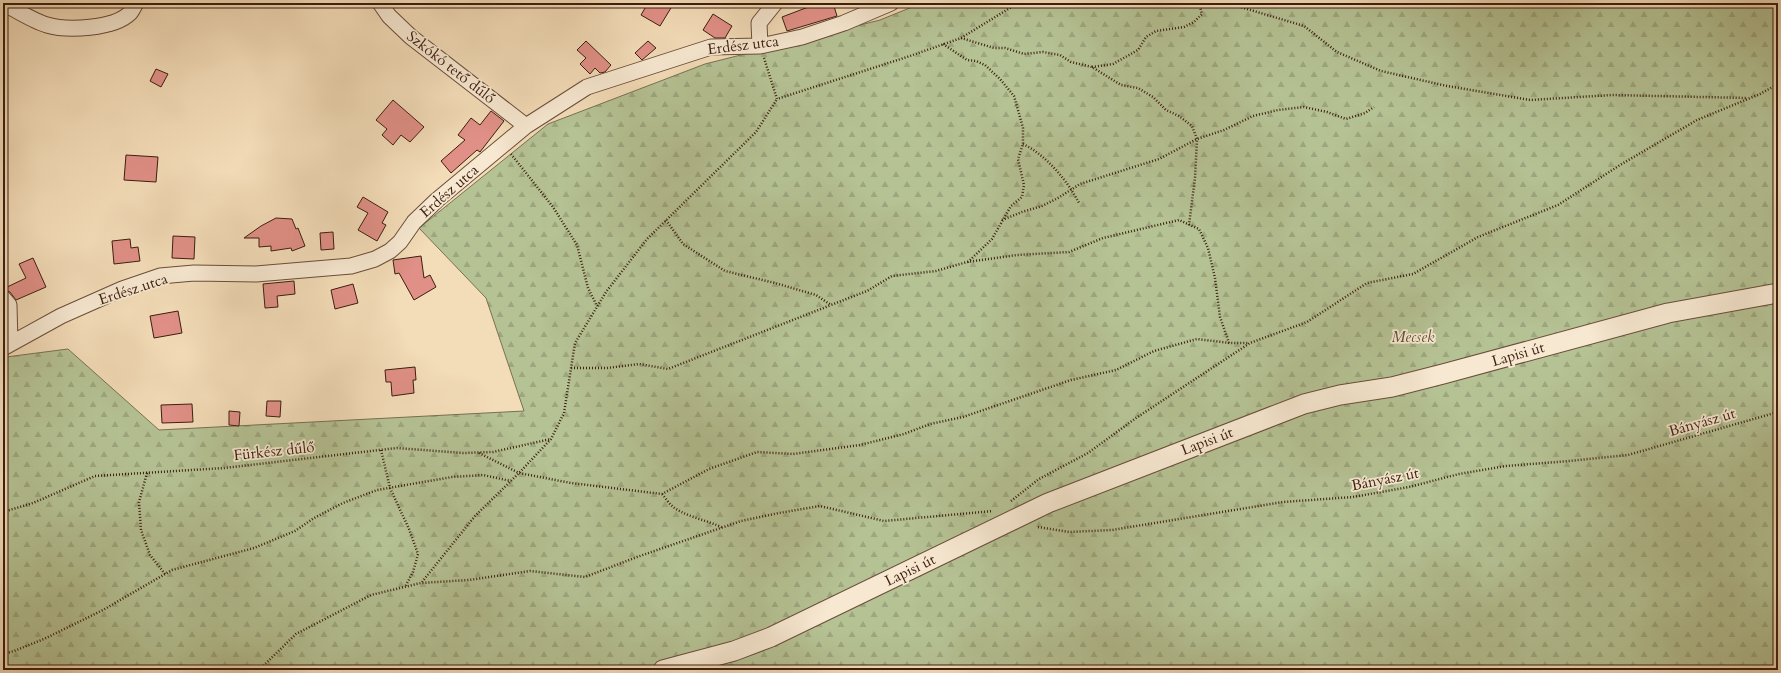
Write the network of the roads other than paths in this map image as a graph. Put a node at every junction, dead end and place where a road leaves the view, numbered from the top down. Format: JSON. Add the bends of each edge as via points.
{"nodes":[{"id":1,"x":3,"y":3,"type":"edge"},
{"id":2,"x":136,"y":3,"type":"edge"},
{"id":3,"x":380,"y":3,"type":"edge"},
{"id":4,"x":775,"y":3,"type":"edge"},
{"id":5,"x":891,"y":3,"type":"edge"},
{"id":6,"x":760,"y":46,"type":"junction"},
{"id":7,"x":526,"y":126,"type":"junction"},
{"id":8,"x":1778,"y":293,"type":"edge"},
{"id":9,"x":3,"y":298,"type":"edge"},
{"id":10,"x":6,"y":345,"type":"edge"},
{"id":11,"x":663,"y":670,"type":"edge"}],
"edges":[{"from":1,"to":2,"type":"street","via":[[46,25],[68,28],[103,26],[115,22],[130,14]]},
{"from":3,"to":7,"type":"street","name":"Szkókó tető dűlő","via":[[389,16],[411,37]]},
{"from":4,"to":6,"type":"street","via":[[759,23]]},
{"from":5,"to":6,"type":"street","name":"Erdész utca","via":[[802,37]]},
{"from":6,"to":7,"type":"street","name":"Erdész utca","via":[[711,47],[587,87]]},
{"from":7,"to":10,"type":"street","name":"Erdész utca","via":[[437,200],[414,222],[390,251],[375,259],[351,266],[256,274],[194,273],[160,276],[122,289],[61,316]]},
{"from":8,"to":11,"type":"street","name":"Lapisi út","via":[[1668,313],[1392,387],[1340,395],[1304,404],[1054,500],[1009,512],[771,637],[734,651]]},
{"from":9,"to":10,"type":"street","via":[[9,305]]}]}
